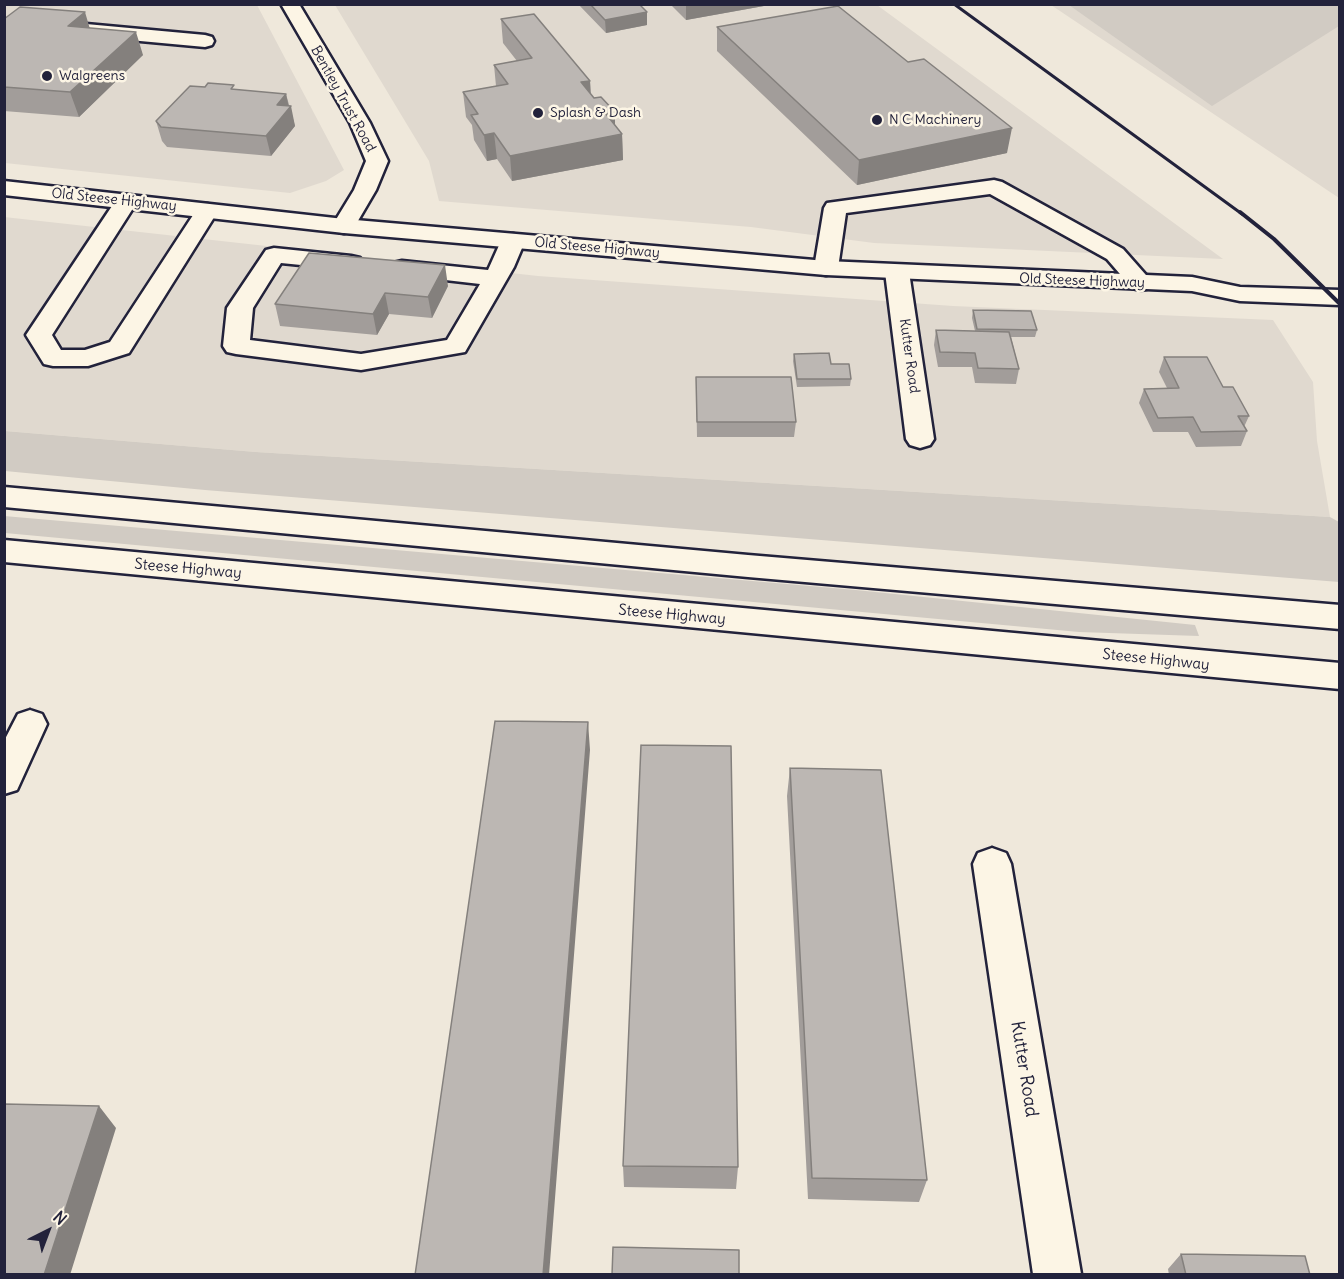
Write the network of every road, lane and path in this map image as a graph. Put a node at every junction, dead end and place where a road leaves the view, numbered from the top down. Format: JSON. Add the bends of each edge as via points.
{"nodes":[{"id":1,"x":290,"y":4,"type":"edge"},
{"id":2,"x":4,"y":26,"type":"edge"},
{"id":3,"x":205,"y":41,"type":"dead end"},
{"id":4,"x":4,"y":188,"type":"edge"},
{"id":5,"x":126,"y":201,"type":"junction"},
{"id":6,"x":207,"y":211,"type":"junction"},
{"id":7,"x":344,"y":226,"type":"junction"},
{"id":8,"x":513,"y":241,"type":"junction"},
{"id":9,"x":826,"y":268,"type":"junction"},
{"id":10,"x":897,"y":272,"type":"junction"},
{"id":11,"x":495,"y":278,"type":"junction"},
{"id":12,"x":1340,"y":278,"type":"edge"},
{"id":13,"x":1141,"y":284,"type":"junction"},
{"id":14,"x":1192,"y":284,"type":"junction"},
{"id":15,"x":1340,"y":298,"type":"edge"},
{"id":16,"x":920,"y":439,"type":"dead end"},
{"id":17,"x":4,"y":497,"type":"edge"},
{"id":18,"x":4,"y":551,"type":"edge"},
{"id":19,"x":1340,"y":617,"type":"edge"},
{"id":20,"x":1340,"y":676,"type":"edge"},
{"id":21,"x":30,"y":724,"type":"dead end"},
{"id":22,"x":4,"y":780,"type":"edge"},
{"id":23,"x":992,"y":864,"type":"dead end"},
{"id":24,"x":1057,"y":1275,"type":"edge"}],
"edges":[{"from":1,"to":7,"type":"main road","name":"Bentley Trust Road","via":[[360,123],[377,161]]},
{"from":2,"to":3,"type":"main road"},
{"from":4,"to":5,"type":"main road","name":"Old Steese Highway"},
{"from":5,"to":6,"type":"main road","name":"Old Steese Highway"},
{"from":5,"to":6,"type":"main road","via":[[39,335],[53,358],[88,358],[120,347]]},
{"from":6,"to":7,"type":"main road","name":"Old Steese Highway"},
{"from":7,"to":8,"type":"main road","name":"Old Steese Highway"},
{"from":8,"to":9,"type":"main road","name":"Old Steese Highway"},
{"from":8,"to":11,"type":"main road"},
{"from":9,"to":10,"type":"main road","name":"Old Steese Highway"},
{"from":9,"to":13,"type":"main road","via":[[835,208],[994,187],[1115,254]]},
{"from":10,"to":13,"type":"main road","name":"Old Steese Highway"},
{"from":10,"to":16,"type":"main road","name":"Kutter Road"},
{"from":11,"to":11,"type":"main road","via":[[456,346],[361,362],[236,346],[240,308],[274,255]]},
{"from":12,"to":14,"type":"main road","name":"Old Steese Highway","via":[[1226,275]]},
{"from":13,"to":14,"type":"main road","name":"Old Steese Highway"},
{"from":14,"to":15,"type":"main road","name":"Old Steese Highway","via":[[1240,294]]},
{"from":17,"to":19,"type":"main road"},
{"from":18,"to":20,"type":"main road","name":"Steese Highway"},
{"from":21,"to":22,"type":"main road"},
{"from":23,"to":24,"type":"main road","name":"Kutter Road"}]}
